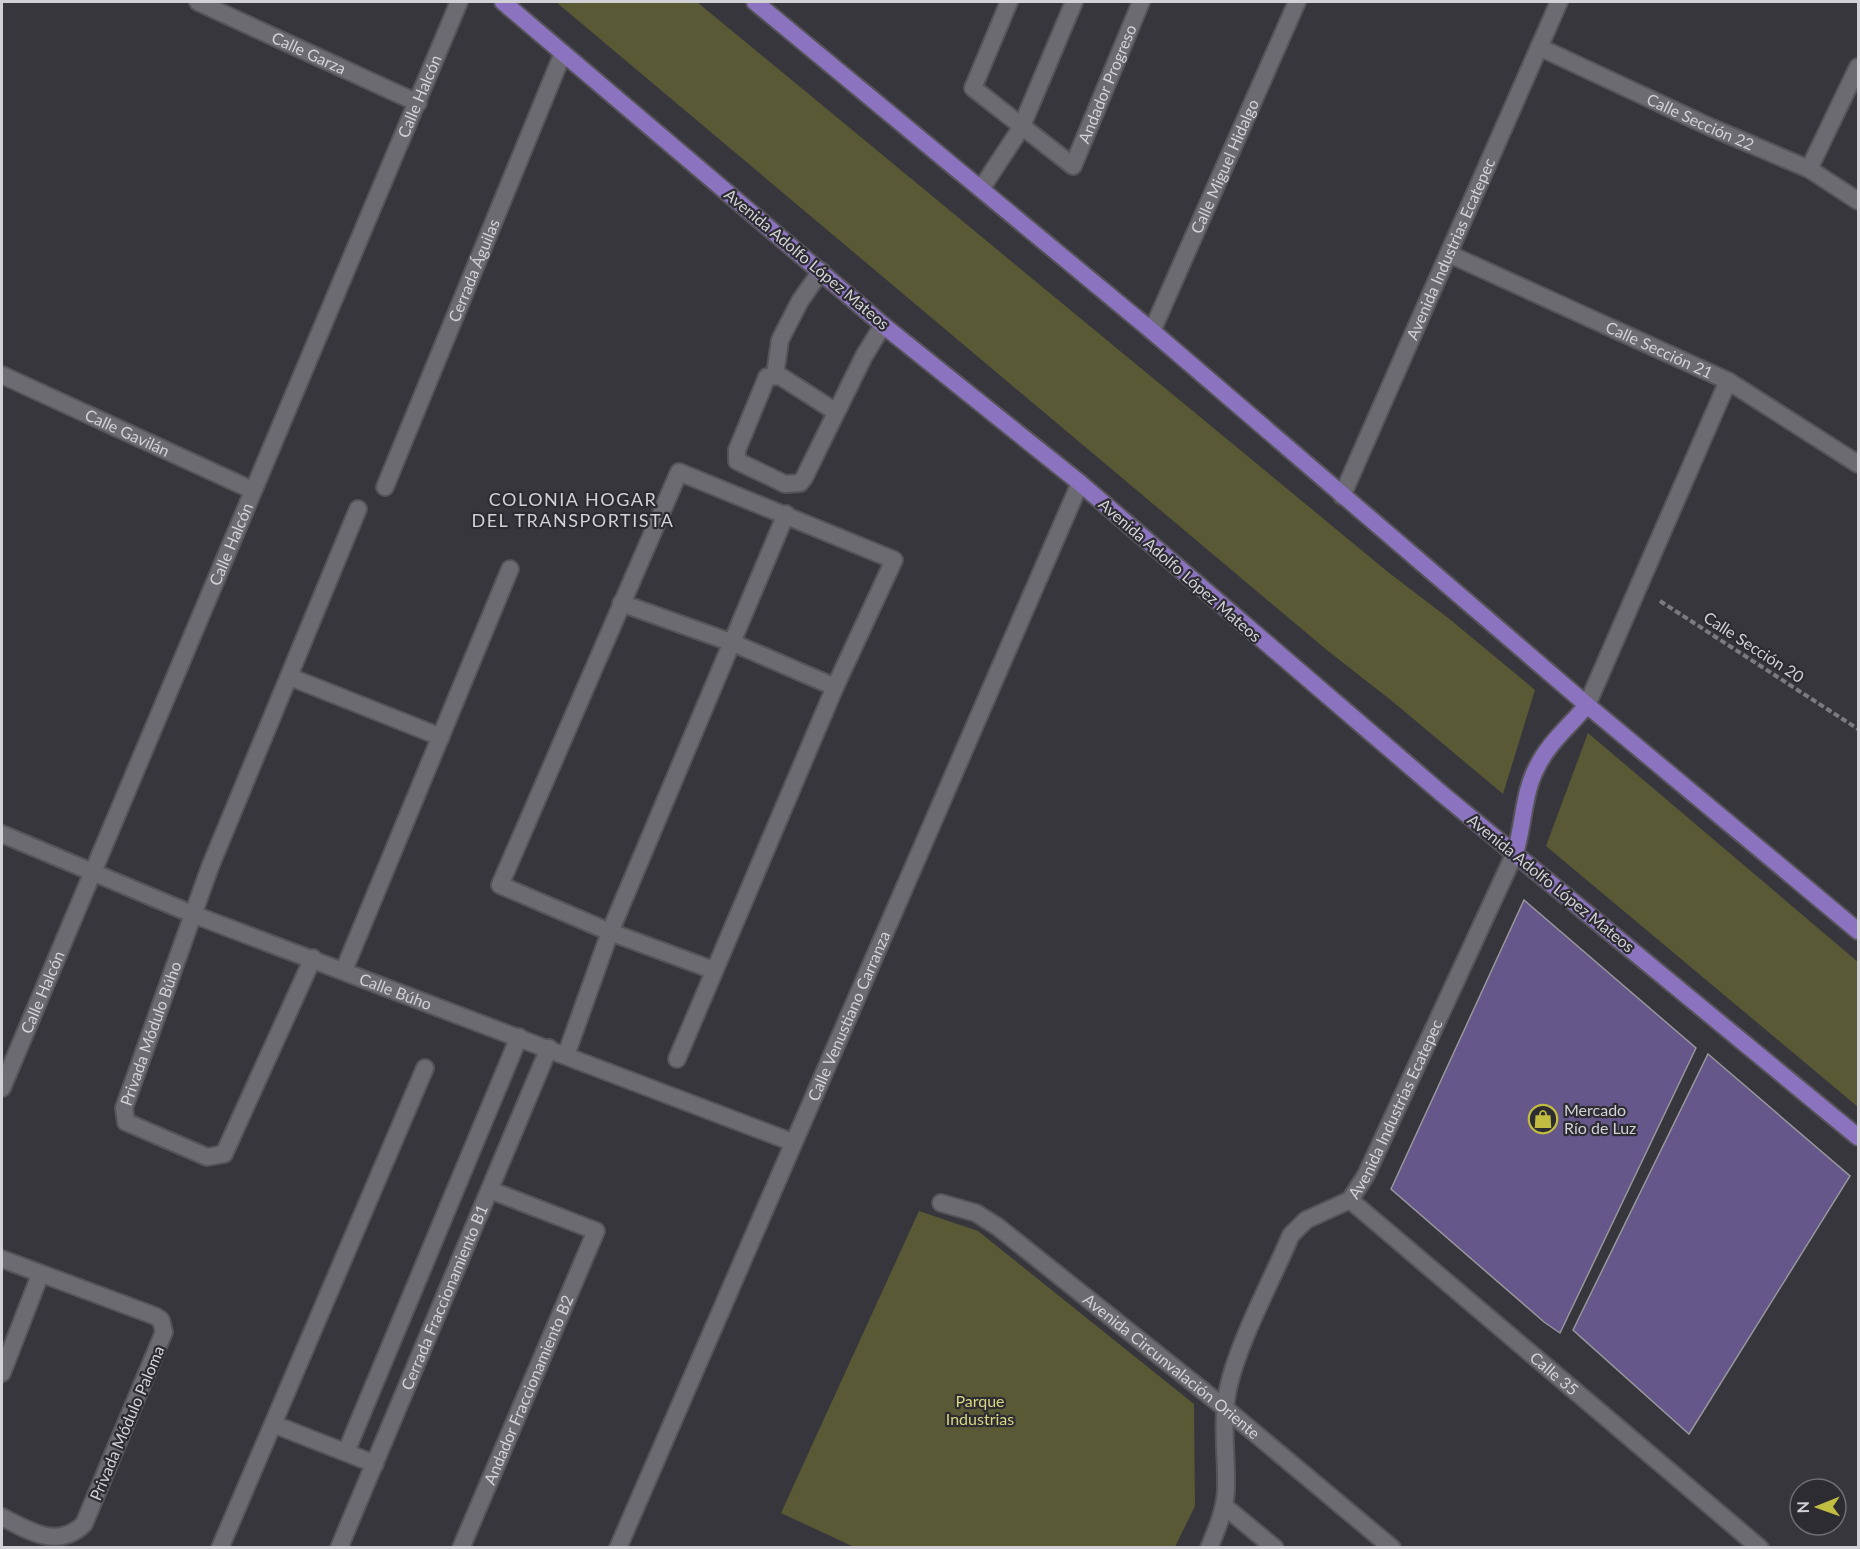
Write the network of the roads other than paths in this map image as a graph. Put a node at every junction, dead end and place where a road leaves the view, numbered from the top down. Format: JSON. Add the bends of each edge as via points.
{"nodes":[{"id":1,"x":198,"y":2,"type":"edge"},
{"id":2,"x":459,"y":2,"type":"edge"},
{"id":3,"x":503,"y":2,"type":"edge"},
{"id":4,"x":754,"y":2,"type":"edge"},
{"id":5,"x":1010,"y":2,"type":"edge"},
{"id":6,"x":1074,"y":2,"type":"edge"},
{"id":7,"x":1141,"y":2,"type":"edge"},
{"id":8,"x":1297,"y":2,"type":"edge"},
{"id":9,"x":1559,"y":2,"type":"edge"},
{"id":10,"x":1539,"y":47,"type":"junction"},
{"id":11,"x":563,"y":54,"type":"junction"},
{"id":12,"x":1858,"y":67,"type":"edge"},
{"id":13,"x":418,"y":103,"type":"junction"},
{"id":14,"x":1021,"y":128,"type":"junction"},
{"id":15,"x":1809,"y":169,"type":"junction"},
{"id":16,"x":981,"y":189,"type":"junction"},
{"id":17,"x":1858,"y":201,"type":"edge"},
{"id":18,"x":1449,"y":254,"type":"junction"},
{"id":19,"x":821,"y":271,"type":"junction"},
{"id":20,"x":884,"y":325,"type":"junction"},
{"id":21,"x":1152,"y":331,"type":"junction"},
{"id":22,"x":2,"y":375,"type":"edge"},
{"id":23,"x":775,"y":375,"type":"junction"},
{"id":24,"x":1728,"y":381,"type":"junction"},
{"id":25,"x":836,"y":412,"type":"junction"},
{"id":26,"x":1858,"y":464,"type":"edge"},
{"id":27,"x":1080,"y":483,"type":"junction"},
{"id":28,"x":385,"y":487,"type":"dead end"},
{"id":29,"x":252,"y":490,"type":"junction"},
{"id":30,"x":1342,"y":496,"type":"junction"},
{"id":31,"x":358,"y":509,"type":"dead end"},
{"id":32,"x":786,"y":514,"type":"junction"},
{"id":33,"x":510,"y":568,"type":"dead end"},
{"id":34,"x":621,"y":603,"type":"junction"},
{"id":35,"x":733,"y":643,"type":"junction"},
{"id":36,"x":290,"y":677,"type":"junction"},
{"id":37,"x":835,"y":687,"type":"junction"},
{"id":38,"x":1587,"y":705,"type":"junction"},
{"id":39,"x":441,"y":737,"type":"junction"},
{"id":40,"x":2,"y":834,"type":"edge"},
{"id":41,"x":1515,"y":853,"type":"junction"},
{"id":42,"x":92,"y":873,"type":"junction"},
{"id":43,"x":192,"y":914,"type":"junction"},
{"id":44,"x":1858,"y":931,"type":"edge"},
{"id":45,"x":610,"y":932,"type":"junction"},
{"id":46,"x":313,"y":958,"type":"junction"},
{"id":47,"x":344,"y":970,"type":"junction"},
{"id":48,"x":713,"y":970,"type":"junction"},
{"id":49,"x":519,"y":1037,"type":"junction"},
{"id":50,"x":549,"y":1048,"type":"junction"},
{"id":51,"x":566,"y":1055,"type":"junction"},
{"id":52,"x":677,"y":1059,"type":"dead end"},
{"id":53,"x":425,"y":1068,"type":"dead end"},
{"id":54,"x":2,"y":1088,"type":"edge"},
{"id":55,"x":1858,"y":1137,"type":"edge"},
{"id":56,"x":792,"y":1142,"type":"junction"},
{"id":57,"x":490,"y":1190,"type":"junction"},
{"id":58,"x":1350,"y":1200,"type":"junction"},
{"id":59,"x":941,"y":1203,"type":"dead end"},
{"id":60,"x":2,"y":1258,"type":"edge"},
{"id":61,"x":40,"y":1275,"type":"junction"},
{"id":62,"x":2,"y":1373,"type":"edge"},
{"id":63,"x":1226,"y":1409,"type":"junction"},
{"id":64,"x":273,"y":1424,"type":"junction"},
{"id":65,"x":346,"y":1452,"type":"junction"},
{"id":66,"x":375,"y":1464,"type":"junction"},
{"id":67,"x":1224,"y":1506,"type":"junction"},
{"id":68,"x":2,"y":1517,"type":"edge"},
{"id":69,"x":220,"y":1548,"type":"edge"},
{"id":70,"x":339,"y":1548,"type":"edge"},
{"id":71,"x":461,"y":1548,"type":"edge"},
{"id":72,"x":618,"y":1548,"type":"edge"},
{"id":73,"x":1209,"y":1548,"type":"edge"},
{"id":74,"x":1275,"y":1548,"type":"edge"},
{"id":75,"x":1392,"y":1548,"type":"edge"},
{"id":76,"x":1760,"y":1548,"type":"edge"}],
"edges":[{"from":1,"to":13,"type":"street","name":"Calle Garza"},
{"from":2,"to":13,"type":"street","name":"Calle Halcón"},
{"from":3,"to":11,"type":"main road","name":"Avenida Adolfo López Mateos"},
{"from":4,"to":16,"type":"main road"},
{"from":5,"to":14,"type":"street","via":[[973,88]]},
{"from":6,"to":14,"type":"street"},
{"from":7,"to":14,"type":"street","name":"Andador Progreso","via":[[1073,166]]},
{"from":8,"to":21,"type":"street","name":"Calle Miguel Hidalgo"},
{"from":9,"to":10,"type":"street","name":"Avenida Industrias Ecatepec"},
{"from":10,"to":15,"type":"street","name":"Calle Sección 22"},
{"from":10,"to":18,"type":"street","name":"Avenida Industrias Ecatepec"},
{"from":11,"to":19,"type":"main road","name":"Avenida Adolfo López Mateos"},
{"from":11,"to":28,"type":"street","name":"Cerrada Águilas"},
{"from":12,"to":15,"type":"street"},
{"from":13,"to":29,"type":"street","name":"Calle Halcón"},
{"from":14,"to":16,"type":"street"},
{"from":15,"to":17,"type":"street","name":"Calle Sección 22"},
{"from":16,"to":21,"type":"main road"},
{"from":18,"to":24,"type":"street","name":"Calle Sección 21"},
{"from":18,"to":30,"type":"street","name":"Avenida Industrias Ecatepec"},
{"from":19,"to":20,"type":"main road","name":"Avenida Adolfo López Mateos"},
{"from":19,"to":23,"type":"street","via":[[780,340]]},
{"from":20,"to":25,"type":"street"},
{"from":20,"to":27,"type":"main road","name":"Avenida Adolfo López Mateos"},
{"from":21,"to":30,"type":"main road"},
{"from":22,"to":29,"type":"street","name":"Calle Gavilán"},
{"from":23,"to":25,"type":"street"},
{"from":23,"to":25,"type":"street","via":[[764,381],[737,450],[740,464],[785,484],[800,483]]},
{"from":24,"to":26,"type":"street","name":"Calle Sección 21"},
{"from":24,"to":38,"type":"street"},
{"from":27,"to":41,"type":"main road","name":"Avenida Adolfo López Mateos","via":[[1441,794]]},
{"from":27,"to":56,"type":"street","name":"Calle Venustiano Carranza"},
{"from":29,"to":42,"type":"street","name":"Calle Halcón"},
{"from":30,"to":38,"type":"main road"},
{"from":31,"to":36,"type":"street","name":"Privada Módulo Búho"},
{"from":32,"to":34,"type":"street","via":[[679,472]]},
{"from":32,"to":35,"type":"street"},
{"from":32,"to":37,"type":"street","via":[[894,560]]},
{"from":33,"to":39,"type":"street"},
{"from":34,"to":35,"type":"street"},
{"from":34,"to":45,"type":"street","via":[[500,885]]},
{"from":35,"to":37,"type":"street"},
{"from":35,"to":45,"type":"street"},
{"from":36,"to":39,"type":"street"},
{"from":36,"to":43,"type":"street","name":"Privada Módulo Búho"},
{"from":37,"to":48,"type":"street"},
{"from":38,"to":41,"type":"main road","via":[[1559,734],[1536,768]]},
{"from":38,"to":44,"type":"main road"},
{"from":39,"to":47,"type":"street"},
{"from":40,"to":42,"type":"street","name":"Calle Búho"},
{"from":41,"to":55,"type":"main road","name":"Avenida Adolfo López Mateos"},
{"from":41,"to":58,"type":"street","name":"Avenida Industrias Ecatepec","via":[[1366,1175]]},
{"from":42,"to":43,"type":"street","name":"Calle Búho"},
{"from":42,"to":54,"type":"street","name":"Calle Halcón"},
{"from":43,"to":46,"type":"street","name":"Calle Búho"},
{"from":43,"to":46,"type":"street","name":"Privada Módulo Búho","via":[[123,1114],[130,1126],[207,1157],[220,1156],[229,1148]]},
{"from":45,"to":48,"type":"street"},
{"from":45,"to":51,"type":"street"},
{"from":46,"to":47,"type":"street","name":"Calle Búho"},
{"from":47,"to":49,"type":"street","name":"Calle Búho"},
{"from":48,"to":52,"type":"street"},
{"from":49,"to":50,"type":"street","name":"Calle Búho"},
{"from":49,"to":65,"type":"street"},
{"from":50,"to":51,"type":"street","name":"Calle Búho"},
{"from":50,"to":57,"type":"street","name":"Cerrada Fraccionamiento B1"},
{"from":51,"to":56,"type":"street","name":"Calle Búho"},
{"from":53,"to":64,"type":"street"},
{"from":56,"to":72,"type":"street","name":"Calle Venustiano Carranza"},
{"from":57,"to":66,"type":"street","name":"Cerrada Fraccionamiento B1"},
{"from":57,"to":71,"type":"street","name":"Andador Fraccionamiento B2","via":[[596,1231]]},
{"from":58,"to":63,"type":"street","name":"Avenida Industrias Ecatepec","via":[[1306,1220],[1292,1235],[1233,1370]]},
{"from":58,"to":76,"type":"street","name":"Calle 35"},
{"from":59,"to":63,"type":"street","name":"Avenida Circunvalación Oriente","via":[[976,1213],[998,1227]]},
{"from":60,"to":61,"type":"street","name":"Privada Módulo Paloma"},
{"from":61,"to":62,"type":"street"},
{"from":61,"to":68,"type":"street","name":"Privada Módulo Paloma","via":[[155,1316],[161,1320],[164,1332],[84,1524],[70,1539],[49,1540]]},
{"from":63,"to":67,"type":"street","name":"Avenida Industrias Ecatepec"},
{"from":63,"to":75,"type":"street","name":"Avenida Circunvalación Oriente"},
{"from":64,"to":65,"type":"street"},
{"from":64,"to":69,"type":"street"},
{"from":65,"to":66,"type":"street"},
{"from":66,"to":70,"type":"street","name":"Cerrada Fraccionamiento B1"},
{"from":67,"to":73,"type":"street","name":"Avenida Industrias Ecatepec"},
{"from":67,"to":74,"type":"street"}]}
